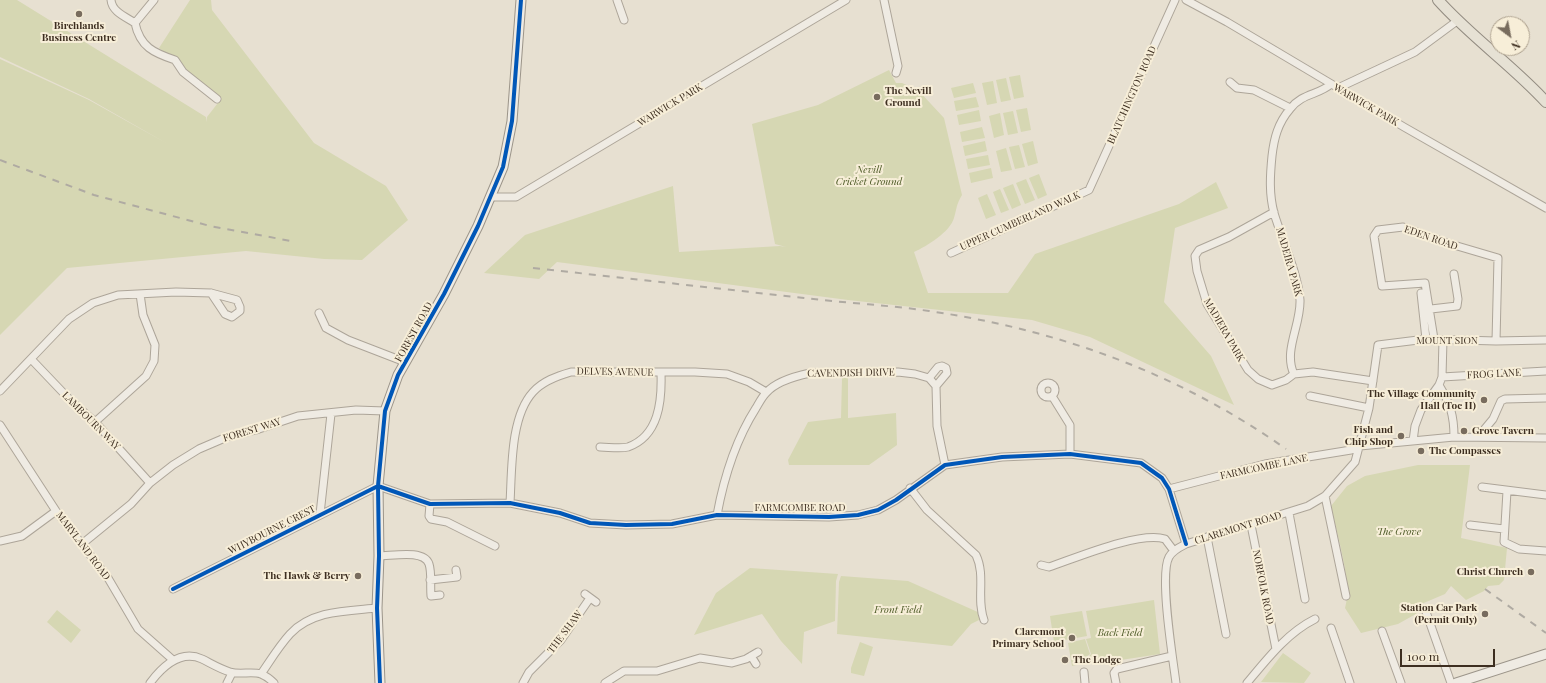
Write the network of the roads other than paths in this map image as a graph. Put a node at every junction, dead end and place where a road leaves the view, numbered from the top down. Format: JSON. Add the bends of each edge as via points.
{"nodes":[{"id":1,"x":112,"y":0,"type":"edge"},
{"id":2,"x":154,"y":0,"type":"edge"},
{"id":3,"x":521,"y":0,"type":"edge"},
{"id":4,"x":617,"y":0,"type":"edge"},
{"id":5,"x":846,"y":0,"type":"edge"},
{"id":6,"x":884,"y":0,"type":"edge"},
{"id":7,"x":1175,"y":0,"type":"edge"},
{"id":8,"x":1186,"y":0,"type":"edge"},
{"id":9,"x":1438,"y":0,"type":"edge"},
{"id":10,"x":624,"y":20,"type":"dead end"},
{"id":11,"x":1457,"y":21,"type":"junction"},
{"id":12,"x":135,"y":23,"type":"junction"},
{"id":13,"x":896,"y":73,"type":"dead end"},
{"id":14,"x":1230,"y":82,"type":"dead end"},
{"id":15,"x":1330,"y":84,"type":"junction"},
{"id":16,"x":1338,"y":88,"type":"junction"},
{"id":17,"x":217,"y":98,"type":"dead end"},
{"id":18,"x":1546,"y":102,"type":"edge"},
{"id":19,"x":1290,"y":108,"type":"junction"},
{"id":20,"x":1090,"y":190,"type":"joint"},
{"id":21,"x":492,"y":197,"type":"junction"},
{"id":22,"x":1546,"y":208,"type":"edge"},
{"id":23,"x":1274,"y":212,"type":"junction"},
{"id":24,"x":951,"y":253,"type":"dead end"},
{"id":25,"x":1454,"y":274,"type":"dead end"},
{"id":26,"x":211,"y":292,"type":"dead end"},
{"id":27,"x":1421,"y":293,"type":"dead end"},
{"id":28,"x":140,"y":294,"type":"junction"},
{"id":29,"x":1431,"y":309,"type":"junction"},
{"id":30,"x":319,"y":314,"type":"dead end"},
{"id":31,"x":1426,"y":339,"type":"junction"},
{"id":32,"x":1434,"y":339,"type":"junction"},
{"id":33,"x":1443,"y":340,"type":"junction"},
{"id":34,"x":1546,"y":340,"type":"edge"},
{"id":35,"x":1496,"y":341,"type":"junction"},
{"id":36,"x":32,"y":360,"type":"junction"},
{"id":37,"x":406,"y":362,"type":"junction"},
{"id":38,"x":1546,"y":371,"type":"edge"},
{"id":39,"x":662,"y":373,"type":"junction"},
{"id":40,"x":1294,"y":374,"type":"junction"},
{"id":41,"x":1442,"y":377,"type":"junction"},
{"id":42,"x":929,"y":378,"type":"junction"},
{"id":43,"x":1373,"y":381,"type":"junction"},
{"id":44,"x":1439,"y":385,"type":"junction"},
{"id":45,"x":936,"y":386,"type":"junction"},
{"id":46,"x":0,"y":391,"type":"edge"},
{"id":47,"x":766,"y":392,"type":"junction"},
{"id":48,"x":1052,"y":396,"type":"dead end"},
{"id":49,"x":1310,"y":396,"type":"dead end"},
{"id":50,"x":1546,"y":398,"type":"edge"},
{"id":51,"x":1369,"y":408,"type":"junction"},
{"id":52,"x":384,"y":411,"type":"junction"},
{"id":53,"x":331,"y":414,"type":"junction"},
{"id":54,"x":95,"y":422,"type":"junction"},
{"id":55,"x":0,"y":425,"type":"edge"},
{"id":56,"x":1454,"y":437,"type":"junction"},
{"id":57,"x":1478,"y":437,"type":"junction"},
{"id":58,"x":1546,"y":438,"type":"edge"},
{"id":59,"x":1413,"y":441,"type":"junction"},
{"id":60,"x":1360,"y":446,"type":"junction"},
{"id":61,"x":600,"y":447,"type":"dead end"},
{"id":62,"x":1070,"y":454,"type":"junction"},
{"id":63,"x":945,"y":465,"type":"junction"},
{"id":64,"x":150,"y":483,"type":"junction"},
{"id":65,"x":378,"y":486,"type":"junction"},
{"id":66,"x":1482,"y":487,"type":"dead end"},
{"id":67,"x":910,"y":488,"type":"junction"},
{"id":68,"x":1169,"y":489,"type":"junction"},
{"id":69,"x":1508,"y":491,"type":"junction"},
{"id":70,"x":1546,"y":495,"type":"edge"},
{"id":71,"x":1325,"y":496,"type":"junction"},
{"id":72,"x":510,"y":503,"type":"junction"},
{"id":73,"x":430,"y":504,"type":"junction"},
{"id":74,"x":56,"y":512,"type":"junction"},
{"id":75,"x":1289,"y":513,"type":"junction"},
{"id":76,"x":320,"y":514,"type":"junction"},
{"id":77,"x":717,"y":515,"type":"junction"},
{"id":78,"x":1251,"y":525,"type":"junction"},
{"id":79,"x":1470,"y":525,"type":"dead end"},
{"id":80,"x":1504,"y":529,"type":"junction"},
{"id":81,"x":1207,"y":537,"type":"junction"},
{"id":82,"x":0,"y":541,"type":"edge"},
{"id":83,"x":82,"y":544,"type":"junction"},
{"id":84,"x":1186,"y":544,"type":"junction"},
{"id":85,"x":495,"y":546,"type":"dead end"},
{"id":86,"x":1174,"y":551,"type":"junction"},
{"id":87,"x":1546,"y":551,"type":"edge"},
{"id":88,"x":379,"y":556,"type":"junction"},
{"id":89,"x":1041,"y":565,"type":"dead end"},
{"id":90,"x":456,"y":570,"type":"dead end"},
{"id":91,"x":430,"y":580,"type":"junction"},
{"id":92,"x":173,"y":588,"type":"dead end"},
{"id":93,"x":440,"y":595,"type":"dead end"},
{"id":94,"x":1346,"y":596,"type":"dead end"},
{"id":95,"x":590,"y":598,"type":"dead end"},
{"id":96,"x":1304,"y":599,"type":"dead end"},
{"id":97,"x":377,"y":608,"type":"junction"},
{"id":98,"x":1425,"y":609,"type":"dead end"},
{"id":99,"x":1315,"y":619,"type":"dead end"},
{"id":100,"x":984,"y":620,"type":"dead end"},
{"id":101,"x":1331,"y":628,"type":"dead end"},
{"id":102,"x":1382,"y":631,"type":"dead end"},
{"id":103,"x":1226,"y":634,"type":"dead end"},
{"id":104,"x":1276,"y":649,"type":"junction"},
{"id":105,"x":758,"y":652,"type":"dead end"},
{"id":106,"x":1546,"y":654,"type":"edge"},
{"id":107,"x":751,"y":656,"type":"junction"},
{"id":108,"x":1172,"y":656,"type":"junction"},
{"id":109,"x":173,"y":660,"type":"junction"},
{"id":110,"x":756,"y":664,"type":"dead end"},
{"id":111,"x":1084,"y":672,"type":"dead end"},
{"id":112,"x":232,"y":673,"type":"junction"},
{"id":113,"x":261,"y":674,"type":"junction"},
{"id":114,"x":150,"y":683,"type":"edge"},
{"id":115,"x":227,"y":683,"type":"edge"},
{"id":116,"x":274,"y":683,"type":"edge"},
{"id":117,"x":380,"y":683,"type":"edge"},
{"id":118,"x":524,"y":683,"type":"edge"},
{"id":119,"x":605,"y":683,"type":"edge"},
{"id":120,"x":1085,"y":683,"type":"edge"},
{"id":121,"x":1116,"y":683,"type":"edge"},
{"id":122,"x":1176,"y":683,"type":"edge"},
{"id":123,"x":1247,"y":683,"type":"edge"},
{"id":124,"x":1350,"y":683,"type":"edge"},
{"id":125,"x":1401,"y":683,"type":"edge"},
{"id":126,"x":1451,"y":683,"type":"edge"},
{"id":127,"x":1456,"y":683,"type":"edge"}],
"edges":[{"from":1,"to":12,"type":"street","via":[[112,6],[116,11]]},
{"from":2,"to":12,"type":"street"},
{"from":3,"to":21,"type":"street","name":"FOREST ROAD","via":[[512,121],[503,167]]},
{"from":4,"to":10,"type":"street"},
{"from":5,"to":21,"type":"street","name":"WARWICK PARK","via":[[516,197]]},
{"from":6,"to":13,"type":"street","via":[[898,66]]},
{"from":7,"to":20,"type":"street","name":"BLATCHINGTON ROAD"},
{"from":8,"to":15,"type":"street","name":"WARWICK PARK"},
{"from":9,"to":11,"type":"main road"},
{"from":11,"to":16,"type":"street","via":[[1415,52]]},
{"from":11,"to":18,"type":"main road","via":[[1524,78]]},
{"from":12,"to":17,"type":"street","via":[[138,35],[145,44],[156,54],[175,60],[181,75]]},
{"from":14,"to":19,"type":"street","via":[[1237,88],[1254,90]]},
{"from":15,"to":16,"type":"street","name":"WARWICK PARK"},
{"from":15,"to":19,"type":"street","via":[[1307,95]]},
{"from":16,"to":22,"type":"street","name":"WARWICK PARK"},
{"from":19,"to":23,"type":"street","name":"MADEIRA PARK","via":[[1274,138],[1269,175]]},
{"from":20,"to":24,"type":"street","name":"UPPER CUMBERLAND WALK"},
{"from":21,"to":37,"type":"street","name":"FOREST ROAD","via":[[457,269]]},
{"from":23,"to":40,"type":"street","name":"MADEIRA PARK","via":[[1300,301],[1289,364]]},
{"from":23,"to":40,"type":"street","name":"MADIERA PARK","via":[[1199,250],[1195,256],[1207,304],[1248,370],[1272,386]]},
{"from":25,"to":29,"type":"street","via":[[1457,306]]},
{"from":26,"to":28,"type":"street"},
{"from":27,"to":31,"type":"street"},
{"from":28,"to":36,"type":"street","via":[[118,295],[93,304],[70,319]]},
{"from":28,"to":54,"type":"street","via":[[143,315],[155,345],[154,361],[146,376]]},
{"from":29,"to":32,"type":"street","name":"EDEN ROAD"},
{"from":29,"to":35,"type":"street","name":"EDEN ROAD","via":[[1425,283],[1382,286],[1375,232],[1403,227],[1498,258]]},
{"from":30,"to":37,"type":"street","via":[[326,328],[348,340]]},
{"from":31,"to":32,"type":"street","name":"MOUNT SION"},
{"from":31,"to":43,"type":"street","name":"MOUNT SION","via":[[1378,345]]},
{"from":32,"to":33,"type":"street","name":"MOUNT SION"},
{"from":33,"to":35,"type":"street","name":"MOUNT SION"},
{"from":33,"to":41,"type":"street"},
{"from":34,"to":35,"type":"street","name":"MOUNT SION"},
{"from":36,"to":46,"type":"street"},
{"from":36,"to":54,"type":"street","name":"LAMBOURN WAY"},
{"from":37,"to":52,"type":"street","name":"FOREST ROAD","via":[[392,388]]},
{"from":38,"to":41,"type":"street","name":"FROG LANE"},
{"from":39,"to":47,"type":"street","name":"DELVES AVENUE","via":[[727,374]]},
{"from":39,"to":61,"type":"street","via":[[662,394],[653,427],[643,440],[627,447]]},
{"from":39,"to":72,"type":"street","name":"DELVES AVENUE","via":[[571,372],[547,380],[533,392],[517,424]]},
{"from":40,"to":43,"type":"street","via":[[1313,372]]},
{"from":41,"to":44,"type":"street"},
{"from":42,"to":45,"type":"street"},
{"from":42,"to":45,"type":"street","via":[[938,367],[946,368],[947,373]]},
{"from":42,"to":47,"type":"street","name":"CAVENDISH DRIVE","via":[[898,372],[810,373],[787,380]]},
{"from":43,"to":51,"type":"street","name":"MOUNT SION"},
{"from":44,"to":56,"type":"street","via":[[1450,402]]},
{"from":44,"to":59,"type":"street","via":[[1420,410]]},
{"from":45,"to":63,"type":"street","via":[[937,426]]},
{"from":47,"to":77,"type":"street","name":"CAVENDISH DRIVE","via":[[746,424],[731,456]]},
{"from":48,"to":62,"type":"street","via":[[1070,425]]},
{"from":49,"to":51,"type":"street"},
{"from":50,"to":57,"type":"street","via":[[1505,399]]},
{"from":51,"to":60,"type":"street","name":"MOUNT SION"},
{"from":52,"to":53,"type":"street","name":"FOREST WAY","via":[[356,410]]},
{"from":52,"to":65,"type":"street","name":"FOREST ROAD"},
{"from":53,"to":64,"type":"street","name":"FOREST WAY","via":[[298,416],[227,437],[199,449]]},
{"from":53,"to":76,"type":"street","name":"WHYBOURNE CREST"},
{"from":54,"to":64,"type":"street","name":"LAMBOURN WAY"},
{"from":55,"to":74,"type":"street","name":"MARYLAND ROAD"},
{"from":56,"to":57,"type":"street","name":"FARMCOMBE LANE"},
{"from":56,"to":59,"type":"street","name":"FARMCOMBE LANE"},
{"from":57,"to":58,"type":"street","name":"FARMCOMBE LANE"},
{"from":59,"to":60,"type":"street","name":"FARMCOMBE LANE"},
{"from":60,"to":68,"type":"street","name":"FARMCOMBE LANE","via":[[1351,450],[1265,464]]},
{"from":60,"to":71,"type":"street","name":"CLAREMONT ROAD","via":[[1355,462]]},
{"from":62,"to":63,"type":"street","name":"FARMCOMBE ROAD","via":[[1002,457]]},
{"from":62,"to":68,"type":"street","name":"FARMCOMBE ROAD","via":[[1140,463],[1162,478]]},
{"from":63,"to":67,"type":"street","name":"FARMCOMBE ROAD"},
{"from":64,"to":83,"type":"street","name":"FOREST WAY","via":[[131,504]]},
{"from":65,"to":73,"type":"street","name":"FARMCOMBE ROAD"},
{"from":65,"to":76,"type":"street","name":"WHYBOURNE CREST"},
{"from":65,"to":88,"type":"street","name":"FOREST ROAD"},
{"from":66,"to":69,"type":"street"},
{"from":67,"to":77,"type":"street","name":"FARMCOMBE ROAD","via":[[878,510],[858,515]]},
{"from":67,"to":100,"type":"street","via":[[927,510],[976,555],[981,565],[980,611]]},
{"from":68,"to":84,"type":"street","name":"FARMCOMBE ROAD"},
{"from":69,"to":70,"type":"street"},
{"from":69,"to":80,"type":"street"},
{"from":71,"to":75,"type":"street","name":"CLAREMONT ROAD"},
{"from":71,"to":94,"type":"street"},
{"from":72,"to":73,"type":"street","name":"FARMCOMBE ROAD"},
{"from":72,"to":77,"type":"street","name":"FARMCOMBE ROAD","via":[[560,513],[590,523],[672,524]]},
{"from":73,"to":85,"type":"street","via":[[431,519],[447,522]]},
{"from":74,"to":82,"type":"street","via":[[22,536]]},
{"from":74,"to":83,"type":"street","name":"MARYLAND ROAD"},
{"from":75,"to":78,"type":"street","name":"CLAREMONT ROAD"},
{"from":75,"to":96,"type":"street"},
{"from":76,"to":92,"type":"street","name":"WHYBOURNE CREST"},
{"from":78,"to":81,"type":"street","name":"CLAREMONT ROAD"},
{"from":78,"to":104,"type":"street","name":"NORFOLK ROAD"},
{"from":79,"to":80,"type":"street"},
{"from":80,"to":87,"type":"street","via":[[1504,542],[1519,549]]},
{"from":81,"to":84,"type":"street","name":"CLAREMONT ROAD"},
{"from":81,"to":103,"type":"street"},
{"from":83,"to":109,"type":"street","name":"MARYLAND ROAD","via":[[108,578],[138,629]]},
{"from":84,"to":86,"type":"street","name":"CLAREMONT ROAD"},
{"from":86,"to":89,"type":"street","via":[[1165,539],[1152,537],[1120,543],[1049,567]]},
{"from":86,"to":108,"type":"street","via":[[1168,558],[1166,574]]},
{"from":88,"to":91,"type":"street","via":[[419,555],[426,558]]},
{"from":88,"to":97,"type":"street","name":"FOREST ROAD"},
{"from":90,"to":91,"type":"street","via":[[456,577]]},
{"from":91,"to":93,"type":"street","via":[[431,596]]},
{"from":95,"to":118,"type":"street","name":"THE SHAW","via":[[561,640],[529,672]]},
{"from":97,"to":113,"type":"street","via":[[324,614],[296,628]]},
{"from":97,"to":117,"type":"street","name":"FOREST ROAD"},
{"from":98,"to":126,"type":"street"},
{"from":99,"to":104,"type":"street","via":[[1299,627]]},
{"from":101,"to":124,"type":"street"},
{"from":102,"to":125,"type":"street"},
{"from":104,"to":123,"type":"street"},
{"from":105,"to":107,"type":"street"},
{"from":106,"to":127,"type":"street"},
{"from":107,"to":110,"type":"street"},
{"from":107,"to":119,"type":"street","via":[[732,663],[700,658],[657,671],[624,671]]},
{"from":108,"to":121,"type":"street","via":[[1117,669],[1114,673]]},
{"from":108,"to":122,"type":"street"},
{"from":109,"to":112,"type":"street","via":[[182,657],[200,658]]},
{"from":109,"to":114,"type":"street","via":[[158,672]]},
{"from":111,"to":120,"type":"street"},
{"from":112,"to":113,"type":"street"},
{"from":112,"to":115,"type":"street"},
{"from":113,"to":116,"type":"street"}]}
